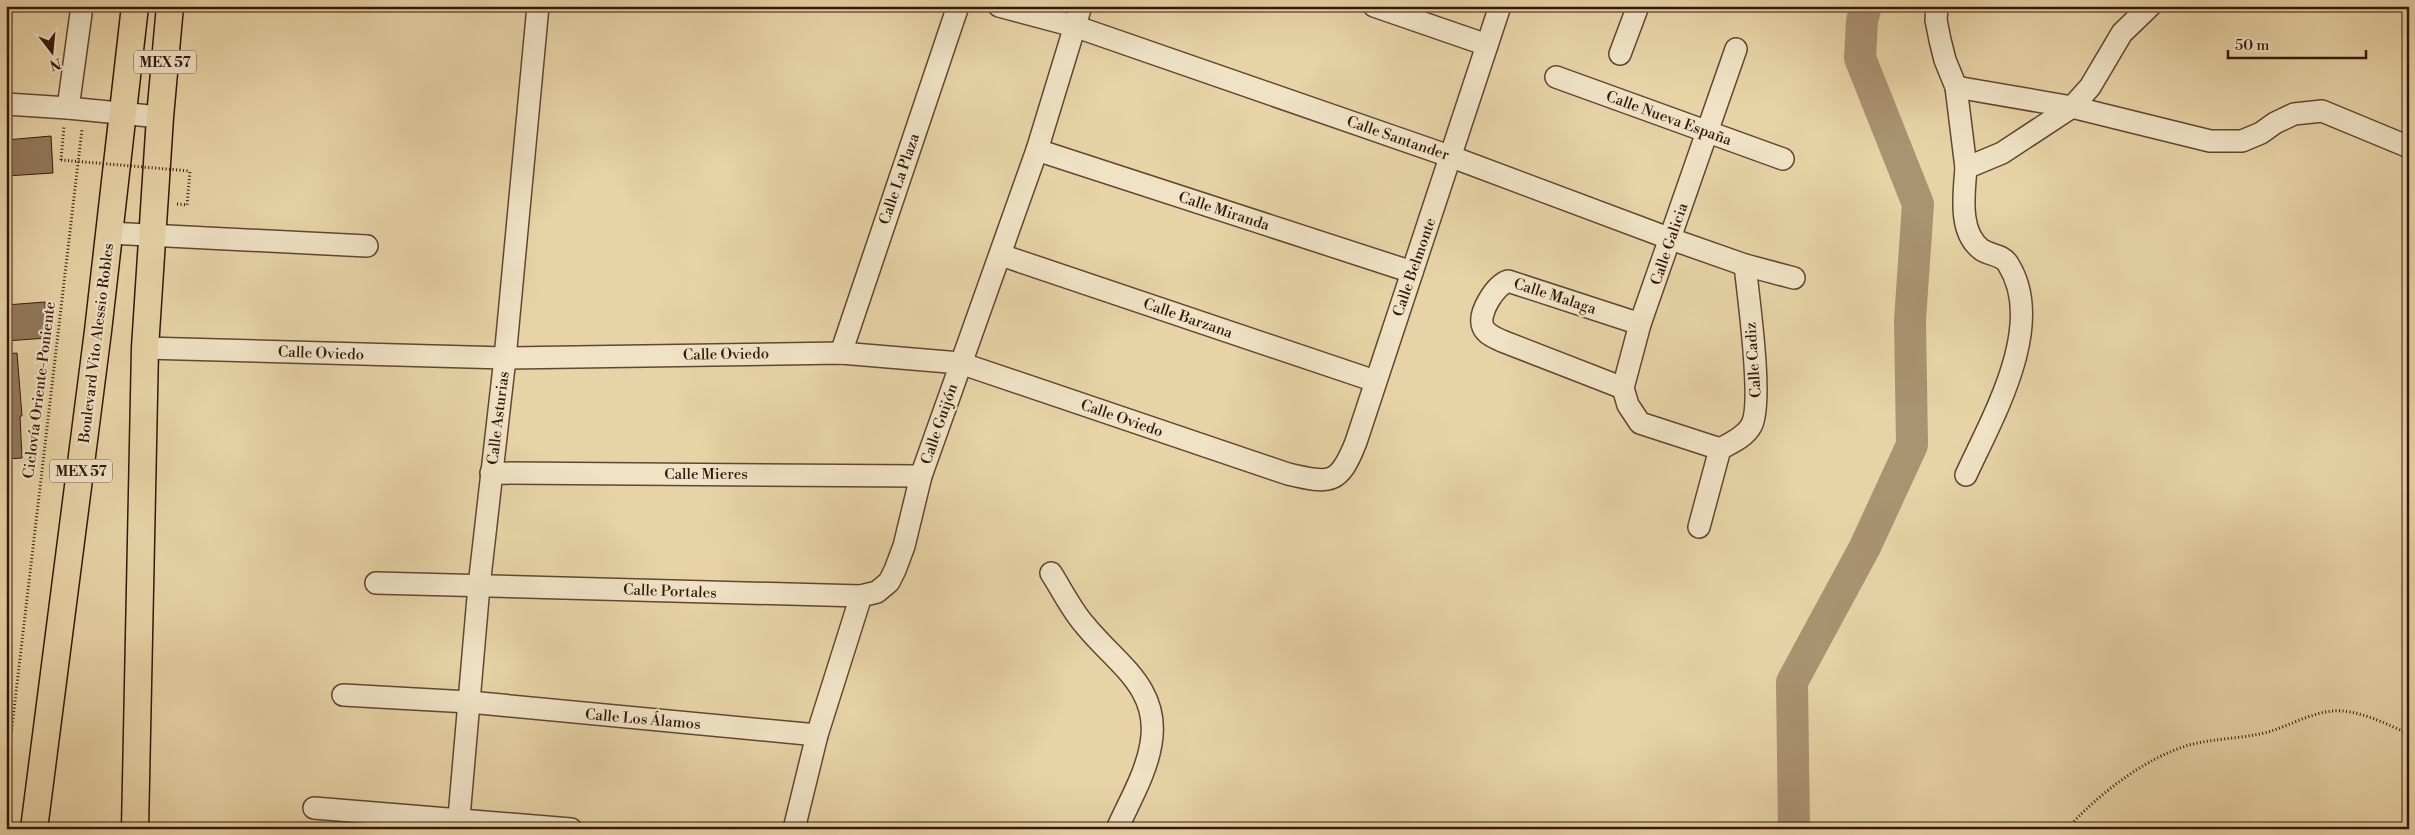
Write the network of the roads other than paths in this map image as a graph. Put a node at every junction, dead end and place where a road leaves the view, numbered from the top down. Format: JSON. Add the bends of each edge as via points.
{"nodes":[{"id":1,"x":82,"y":6,"type":"edge"},
{"id":2,"x":135,"y":6,"type":"edge"},
{"id":3,"x":170,"y":6,"type":"edge"},
{"id":4,"x":538,"y":6,"type":"edge"},
{"id":5,"x":958,"y":6,"type":"edge"},
{"id":6,"x":999,"y":6,"type":"edge"},
{"id":7,"x":1374,"y":6,"type":"edge"},
{"id":8,"x":1500,"y":6,"type":"edge"},
{"id":9,"x":1638,"y":6,"type":"edge"},
{"id":10,"x":1937,"y":6,"type":"edge"},
{"id":11,"x":2150,"y":6,"type":"edge"},
{"id":12,"x":1077,"y":16,"type":"edge"},
{"id":13,"x":1487,"y":44,"type":"junction"},
{"id":14,"x":1736,"y":49,"type":"dead end"},
{"id":15,"x":1620,"y":54,"type":"dead end"},
{"id":16,"x":1556,"y":77,"type":"dead end"},
{"id":17,"x":1956,"y":87,"type":"junction"},
{"id":18,"x":6,"y":104,"type":"edge"},
{"id":19,"x":2072,"y":107,"type":"junction"},
{"id":20,"x":123,"y":113,"type":"junction"},
{"id":21,"x":72,"y":114,"type":"junction"},
{"id":22,"x":160,"y":117,"type":"junction"},
{"id":23,"x":1707,"y":132,"type":"junction"},
{"id":24,"x":2409,"y":148,"type":"edge"},
{"id":25,"x":1037,"y":150,"type":"junction"},
{"id":26,"x":1452,"y":157,"type":"junction"},
{"id":27,"x":1783,"y":158,"type":"dead end"},
{"id":28,"x":1966,"y":168,"type":"junction"},
{"id":29,"x":109,"y":233,"type":"junction"},
{"id":30,"x":151,"y":235,"type":"junction"},
{"id":31,"x":1671,"y":239,"type":"junction"},
{"id":32,"x":368,"y":246,"type":"dead end"},
{"id":33,"x":1001,"y":255,"type":"junction"},
{"id":34,"x":1745,"y":265,"type":"junction"},
{"id":35,"x":1412,"y":272,"type":"junction"},
{"id":36,"x":1794,"y":278,"type":"dead end"},
{"id":37,"x":1640,"y":324,"type":"junction"},
{"id":38,"x":145,"y":348,"type":"junction"},
{"id":39,"x":841,"y":352,"type":"junction"},
{"id":40,"x":505,"y":358,"type":"junction"},
{"id":41,"x":960,"y":363,"type":"junction"},
{"id":42,"x":1376,"y":381,"type":"junction"},
{"id":43,"x":1623,"y":388,"type":"junction"},
{"id":44,"x":1720,"y":450,"type":"junction"},
{"id":45,"x":491,"y":473,"type":"junction"},
{"id":46,"x":1288,"y":474,"type":"joint"},
{"id":47,"x":1966,"y":475,"type":"dead end"},
{"id":48,"x":921,"y":476,"type":"junction"},
{"id":49,"x":1699,"y":527,"type":"dead end"},
{"id":50,"x":1051,"y":573,"type":"dead end"},
{"id":51,"x":376,"y":583,"type":"dead end"},
{"id":52,"x":479,"y":586,"type":"junction"},
{"id":53,"x":861,"y":596,"type":"junction"},
{"id":54,"x":343,"y":695,"type":"dead end"},
{"id":55,"x":469,"y":702,"type":"junction"},
{"id":56,"x":817,"y":735,"type":"junction"},
{"id":57,"x":314,"y":808,"type":"dead end"},
{"id":58,"x":458,"y":824,"type":"edge"},
{"id":59,"x":34,"y":829,"type":"edge"},
{"id":60,"x":135,"y":829,"type":"edge"},
{"id":61,"x":571,"y":829,"type":"edge"},
{"id":62,"x":794,"y":829,"type":"edge"},
{"id":63,"x":1117,"y":829,"type":"edge"}],
"edges":[{"from":1,"to":21,"type":"street"},
{"from":2,"to":20,"type":"main road","name":"Boulevard Vito Alessio Robles","number":"MEX 57"},
{"from":3,"to":22,"type":"main road","number":"MEX 57"},
{"from":4,"to":40,"type":"street","name":"Calle Asturias"},
{"from":5,"to":39,"type":"street","name":"Calle La Plaza"},
{"from":6,"to":12,"type":"street","name":"Calle Santander"},
{"from":7,"to":13,"type":"street"},
{"from":8,"to":13,"type":"street","name":"Calle Belmonte"},
{"from":9,"to":15,"type":"street"},
{"from":10,"to":17,"type":"street","via":[[1940,40]]},
{"from":11,"to":19,"type":"street","via":[[2122,33],[2090,87]]},
{"from":12,"to":25,"type":"street","name":"Calle Guijón"},
{"from":12,"to":26,"type":"street","name":"Calle Santander"},
{"from":13,"to":26,"type":"street","name":"Calle Belmonte"},
{"from":14,"to":23,"type":"street","name":"Calle Galicia"},
{"from":16,"to":23,"type":"street","name":"Calle Nueva España"},
{"from":17,"to":19,"type":"street"},
{"from":17,"to":28,"type":"street"},
{"from":18,"to":21,"type":"street"},
{"from":19,"to":24,"type":"street","via":[[2210,141],[2242,141],[2294,114],[2322,111]]},
{"from":19,"to":28,"type":"street","via":[[2002,153]]},
{"from":20,"to":21,"type":"street"},
{"from":20,"to":22,"type":"street"},
{"from":20,"to":29,"type":"main road","name":"Boulevard Vito Alessio Robles","number":"MEX 57"},
{"from":22,"to":30,"type":"main road","number":"MEX 57"},
{"from":23,"to":27,"type":"street","name":"Calle Nueva España"},
{"from":23,"to":31,"type":"street","name":"Calle Galicia"},
{"from":25,"to":33,"type":"street","name":"Calle Guijón"},
{"from":25,"to":35,"type":"street","name":"Calle Miranda"},
{"from":26,"to":31,"type":"street","name":"Calle Santander"},
{"from":26,"to":35,"type":"street","name":"Calle Belmonte"},
{"from":28,"to":47,"type":"street","via":[[1964,201],[1971,237],[1985,251],[2008,262],[2022,314],[2020,336],[2005,389]]},
{"from":29,"to":30,"type":"street"},
{"from":29,"to":59,"type":"main road","name":"Boulevard Vito Alessio Robles","number":"MEX 57"},
{"from":30,"to":32,"type":"street"},
{"from":30,"to":38,"type":"main road","number":"MEX 57"},
{"from":31,"to":34,"type":"street","name":"Calle Santander"},
{"from":31,"to":37,"type":"street","name":"Calle Galicia"},
{"from":33,"to":41,"type":"street","name":"Calle Guijón"},
{"from":33,"to":42,"type":"street","name":"Calle Barzana"},
{"from":34,"to":36,"type":"street","name":"Calle Santander"},
{"from":34,"to":44,"type":"street","name":"Calle Cadiz","via":[[1755,373],[1755,412],[1751,426],[1740,438]]},
{"from":35,"to":42,"type":"street","name":"Calle Belmonte"},
{"from":37,"to":43,"type":"street","name":"Calle Galicia"},
{"from":37,"to":43,"type":"street","name":"Calle Malaga","via":[[1508,280],[1492,293],[1482,322],[1483,328],[1494,337]]},
{"from":38,"to":40,"type":"street","name":"Calle Oviedo"},
{"from":38,"to":60,"type":"main road","number":"MEX 57"},
{"from":39,"to":40,"type":"street","name":"Calle Oviedo"},
{"from":39,"to":41,"type":"street","name":"Calle Oviedo"},
{"from":40,"to":45,"type":"street","name":"Calle Asturias"},
{"from":41,"to":46,"type":"street","name":"Calle Oviedo"},
{"from":41,"to":48,"type":"street","name":"Calle Guijón"},
{"from":42,"to":46,"type":"street","name":"Calle Belmonte","via":[[1350,459],[1338,475],[1319,481]]},
{"from":43,"to":44,"type":"street","via":[[1628,405],[1640,423]]},
{"from":44,"to":49,"type":"street"},
{"from":45,"to":48,"type":"street","name":"Calle Mieres"},
{"from":45,"to":52,"type":"street","name":"Calle Asturias"},
{"from":48,"to":53,"type":"street","name":"Calle Guijón","via":[[904,546],[889,582],[877,592]]},
{"from":50,"to":63,"type":"street","via":[[1083,623],[1146,695],[1152,718],[1151,744],[1143,771]]},
{"from":51,"to":52,"type":"street","name":"Calle Portales"},
{"from":52,"to":53,"type":"street","name":"Calle Portales"},
{"from":52,"to":55,"type":"street","name":"Calle Asturias"},
{"from":53,"to":56,"type":"street"},
{"from":54,"to":55,"type":"street","name":"Calle Los Álamos"},
{"from":55,"to":56,"type":"street","name":"Calle Los Álamos"},
{"from":55,"to":58,"type":"street","name":"Calle Asturias"},
{"from":56,"to":62,"type":"street"},
{"from":57,"to":58,"type":"street"},
{"from":58,"to":61,"type":"street"}]}
